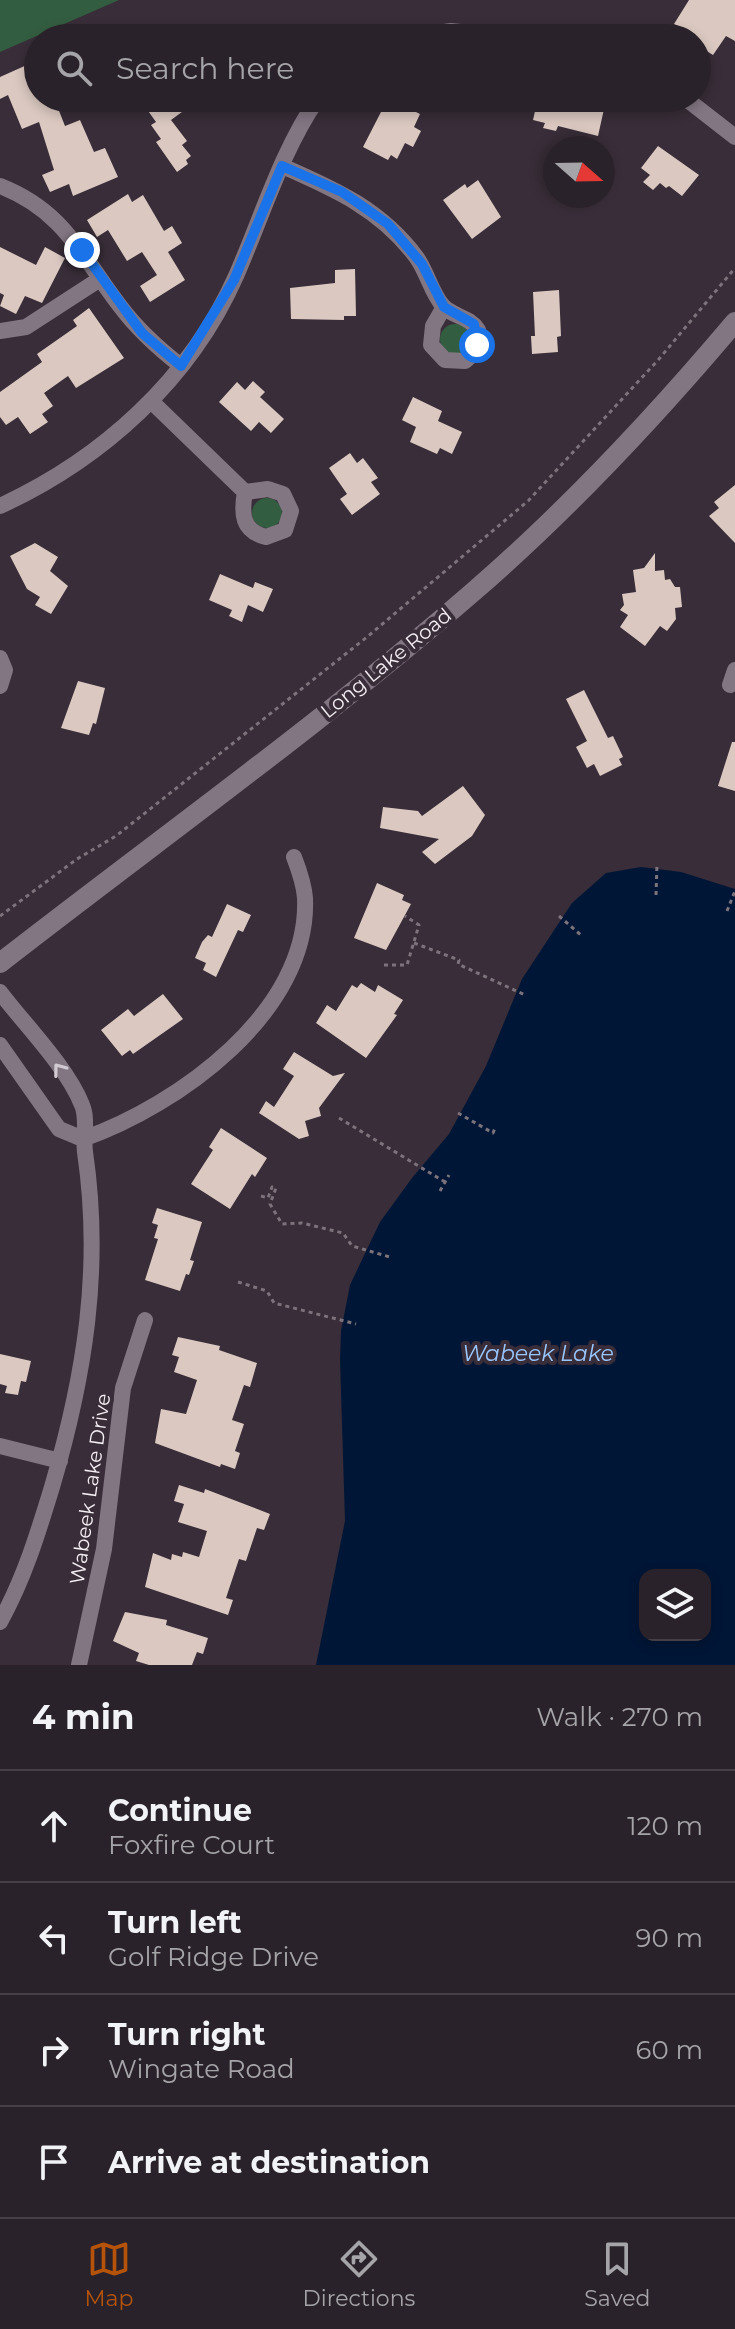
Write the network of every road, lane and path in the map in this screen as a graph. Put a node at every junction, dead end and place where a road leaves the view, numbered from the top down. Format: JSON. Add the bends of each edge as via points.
{"nodes":[{"id":1,"x":311,"y":112,"type":"edge"},
{"id":2,"x":703,"y":112,"type":"edge"},
{"id":3,"x":735,"y":137,"type":"edge"},
{"id":4,"x":282,"y":166,"type":"junction"},
{"id":5,"x":0,"y":186,"type":"edge"},
{"id":6,"x":735,"y":268,"type":"edge"},
{"id":7,"x":100,"y":279,"type":"junction"},
{"id":8,"x":444,"y":307,"type":"dead end"},
{"id":9,"x":735,"y":322,"type":"edge"},
{"id":10,"x":0,"y":331,"type":"edge"},
{"id":11,"x":181,"y":366,"type":"junction"},
{"id":12,"x":151,"y":401,"type":"junction"},
{"id":13,"x":245,"y":492,"type":"dead end"},
{"id":14,"x":0,"y":506,"type":"edge"},
{"id":15,"x":0,"y":658,"type":"edge"},
{"id":16,"x":0,"y":686,"type":"edge"},
{"id":17,"x":294,"y":857,"type":"dead end"},
{"id":18,"x":657,"y":863,"type":"dead end"},
{"id":19,"x":735,"y":891,"type":"edge"},
{"id":20,"x":656,"y":895,"type":"dead end"},
{"id":21,"x":727,"y":911,"type":"dead end"},
{"id":22,"x":0,"y":916,"type":"edge"},
{"id":23,"x":405,"y":916,"type":"dead end"},
{"id":24,"x":559,"y":916,"type":"dead end"},
{"id":25,"x":582,"y":936,"type":"dead end"},
{"id":26,"x":414,"y":943,"type":"junction"},
{"id":27,"x":0,"y":963,"type":"edge"},
{"id":28,"x":384,"y":965,"type":"dead end"},
{"id":29,"x":0,"y":992,"type":"edge"},
{"id":30,"x":525,"y":995,"type":"dead end"},
{"id":31,"x":0,"y":1045,"type":"edge"},
{"id":32,"x":458,"y":1113,"type":"dead end"},
{"id":33,"x":339,"y":1118,"type":"dead end"},
{"id":34,"x":495,"y":1128,"type":"dead end"},
{"id":35,"x":83,"y":1139,"type":"junction"},
{"id":36,"x":449,"y":1175,"type":"dead end"},
{"id":37,"x":445,"y":1182,"type":"junction"},
{"id":38,"x":440,"y":1191,"type":"dead end"},
{"id":39,"x":261,"y":1196,"type":"dead end"},
{"id":40,"x":390,"y":1257,"type":"dead end"},
{"id":41,"x":238,"y":1282,"type":"dead end"},
{"id":42,"x":145,"y":1320,"type":"dead end"},
{"id":43,"x":356,"y":1324,"type":"dead end"},
{"id":44,"x":0,"y":1446,"type":"edge"},
{"id":45,"x":60,"y":1461,"type":"junction"},
{"id":46,"x":0,"y":1622,"type":"edge"},
{"id":47,"x":79,"y":1665,"type":"edge"}],
"edges":[{"from":1,"to":4,"type":"street"},
{"from":2,"to":3,"type":"street"},
{"from":4,"to":8,"type":"street","via":[[342,192],[388,224],[422,264]]},
{"from":4,"to":11,"type":"street","via":[[234,280]]},
{"from":5,"to":7,"type":"street","via":[[53,216]]},
{"from":6,"to":22,"type":"path","via":[[528,501],[116,836]]},
{"from":7,"to":10,"type":"street","via":[[26,327]]},
{"from":7,"to":11,"type":"street","via":[[142,333]]},
{"from":9,"to":27,"type":"main road","name":"Long Lake Road","via":[[637,434],[475,591]]},
{"from":11,"to":12,"type":"street"},
{"from":12,"to":13,"type":"street"},
{"from":12,"to":14,"type":"street","via":[[71,468]]},
{"from":15,"to":16,"type":"street","via":[[5,670]]},
{"from":17,"to":35,"type":"street","via":[[305,897],[300,941],[259,1016],[176,1095]]},
{"from":18,"to":20,"type":"path"},
{"from":19,"to":21,"type":"path"},
{"from":23,"to":26,"type":"path","via":[[419,925]]},
{"from":24,"to":25,"type":"path"},
{"from":26,"to":28,"type":"path","via":[[407,965]]},
{"from":26,"to":30,"type":"path"},
{"from":35,"to":29,"type":"street","one_way":true,"via":[[84,1108],[74,1090]]},
{"from":31,"to":35,"type":"street","via":[[59,1129]]},
{"from":32,"to":34,"type":"path","via":[[493,1133]]},
{"from":33,"to":37,"type":"path"},
{"from":35,"to":45,"type":"street","via":[[92,1200],[91,1307],[77,1400]]},
{"from":36,"to":37,"type":"path"},
{"from":37,"to":38,"type":"path"},
{"from":39,"to":40,"type":"path","via":[[268,1198],[276,1188],[270,1204],[282,1224],[343,1233],[352,1246]]},
{"from":41,"to":43,"type":"path","via":[[267,1291],[274,1303]]},
{"from":42,"to":47,"type":"street","name":"Wabeek Lake Drive","via":[[123,1388],[104,1549]]},
{"from":44,"to":45,"type":"street"},
{"from":45,"to":46,"type":"street","via":[[25,1569]]}]}
